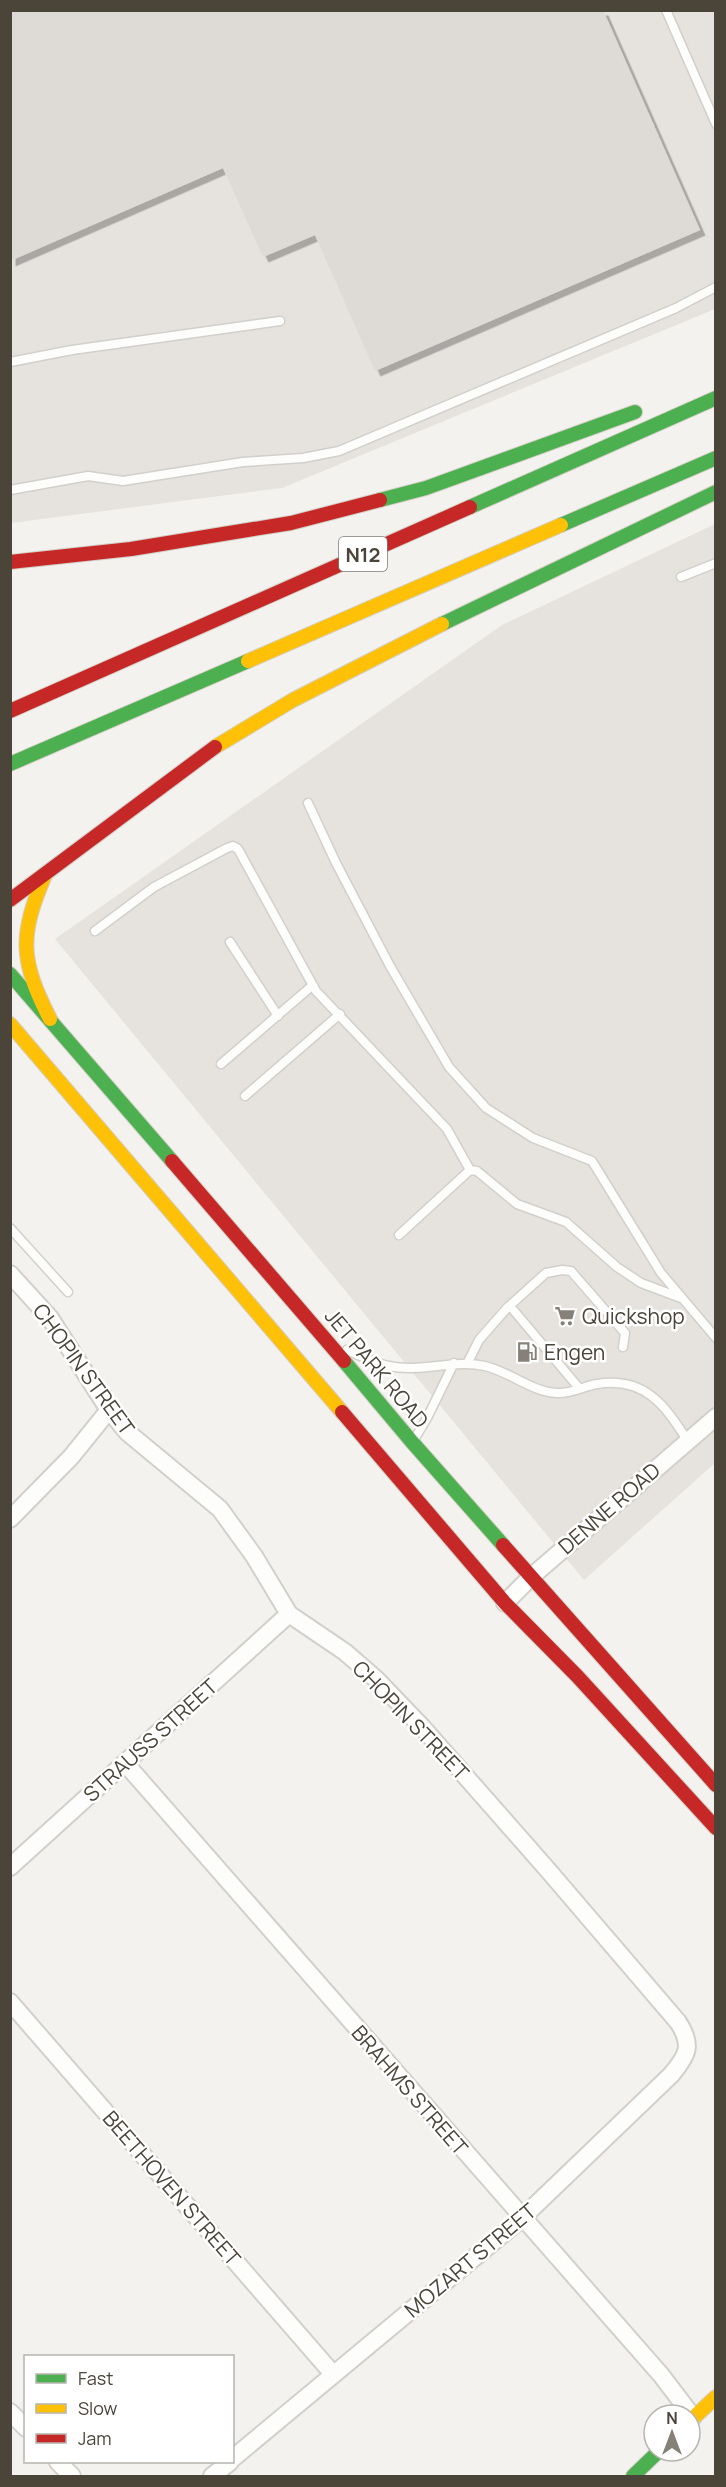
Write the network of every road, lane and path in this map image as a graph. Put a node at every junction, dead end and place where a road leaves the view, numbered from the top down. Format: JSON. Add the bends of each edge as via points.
{"nodes":[{"id":1,"x":666,"y":10,"type":"edge"},
{"id":2,"x":716,"y":124,"type":"edge"},
{"id":3,"x":716,"y":287,"type":"edge"},
{"id":4,"x":280,"y":321,"type":"dead end"},
{"id":5,"x":10,"y":363,"type":"edge"},
{"id":6,"x":716,"y":398,"type":"edge"},
{"id":7,"x":643,"y":408,"type":"dead end"},
{"id":8,"x":716,"y":458,"type":"edge"},
{"id":9,"x":10,"y":490,"type":"edge"},
{"id":10,"x":716,"y":492,"type":"edge"},
{"id":11,"x":10,"y":562,"type":"edge"},
{"id":12,"x":716,"y":563,"type":"edge"},
{"id":13,"x":681,"y":577,"type":"dead end"},
{"id":14,"x":10,"y":711,"type":"edge"},
{"id":15,"x":10,"y":764,"type":"edge"},
{"id":16,"x":308,"y":803,"type":"dead end"},
{"id":17,"x":45,"y":875,"type":"junction"},
{"id":18,"x":10,"y":900,"type":"edge"},
{"id":19,"x":95,"y":931,"type":"dead end"},
{"id":20,"x":231,"y":942,"type":"dead end"},
{"id":21,"x":10,"y":974,"type":"edge"},
{"id":22,"x":313,"y":986,"type":"junction"},
{"id":23,"x":340,"y":1014,"type":"junction"},
{"id":24,"x":278,"y":1016,"type":"junction"},
{"id":25,"x":50,"y":1019,"type":"junction"},
{"id":26,"x":10,"y":1024,"type":"edge"},
{"id":27,"x":221,"y":1064,"type":"dead end"},
{"id":28,"x":245,"y":1096,"type":"dead end"},
{"id":29,"x":470,"y":1170,"type":"junction"},
{"id":30,"x":10,"y":1228,"type":"edge"},
{"id":31,"x":399,"y":1235,"type":"dead end"},
{"id":32,"x":10,"y":1274,"type":"edge"},
{"id":33,"x":68,"y":1292,"type":"dead end"},
{"id":34,"x":683,"y":1299,"type":"junction"},
{"id":35,"x":510,"y":1306,"type":"junction"},
{"id":36,"x":716,"y":1338,"type":"edge"},
{"id":37,"x":329,"y":1342,"type":"junction"},
{"id":38,"x":623,"y":1347,"type":"dead end"},
{"id":39,"x":454,"y":1363,"type":"junction"},
{"id":40,"x":467,"y":1364,"type":"junction"},
{"id":41,"x":579,"y":1389,"type":"junction"},
{"id":42,"x":109,"y":1410,"type":"junction"},
{"id":43,"x":716,"y":1417,"type":"edge"},
{"id":44,"x":687,"y":1440,"type":"junction"},
{"id":45,"x":412,"y":1442,"type":"junction"},
{"id":46,"x":10,"y":1519,"type":"edge"},
{"id":47,"x":531,"y":1577,"type":"junction"},
{"id":48,"x":506,"y":1603,"type":"junction"},
{"id":49,"x":289,"y":1614,"type":"junction"},
{"id":50,"x":125,"y":1763,"type":"junction"},
{"id":51,"x":716,"y":1785,"type":"edge"},
{"id":52,"x":716,"y":1828,"type":"edge"},
{"id":53,"x":10,"y":1867,"type":"edge"},
{"id":54,"x":10,"y":2002,"type":"edge"},
{"id":55,"x":688,"y":2043,"type":"joint"},
{"id":56,"x":522,"y":2218,"type":"junction"},
{"id":57,"x":333,"y":2374,"type":"junction"},
{"id":58,"x":716,"y":2397,"type":"edge"},
{"id":59,"x":681,"y":2403,"type":"edge"},
{"id":60,"x":702,"y":2410,"type":"edge"},
{"id":61,"x":10,"y":2412,"type":"edge"},
{"id":62,"x":24,"y":2426,"type":"edge"},
{"id":63,"x":234,"y":2457,"type":"edge"},
{"id":64,"x":59,"y":2463,"type":"edge"},
{"id":65,"x":227,"y":2463,"type":"edge"},
{"id":66,"x":647,"y":2463,"type":"edge"},
{"id":67,"x":72,"y":2476,"type":"edge"},
{"id":68,"x":212,"y":2476,"type":"edge"},
{"id":69,"x":633,"y":2476,"type":"edge"}],
"edges":[{"from":1,"to":2,"type":"lane"},
{"from":3,"to":9,"type":"lane","via":[[676,308],[339,451],[123,481],[88,476]]},
{"from":4,"to":5,"type":"lane","via":[[72,350]]},
{"from":6,"to":14,"type":"main road","number":"N12"},
{"from":7,"to":11,"type":"main road","via":[[426,488],[291,524],[131,549]]},
{"from":8,"to":15,"type":"main road","number":"N12"},
{"from":10,"to":17,"type":"main road","via":[[293,700],[208,750]]},
{"from":12,"to":13,"type":"lane"},
{"from":16,"to":34,"type":"lane","via":[[390,966],[449,1067],[486,1108],[533,1137],[592,1161],[641,1244]]},
{"from":17,"to":18,"type":"main road"},
{"from":17,"to":25,"type":"main road","via":[[26,939],[29,974]]},
{"from":19,"to":22,"type":"lane","via":[[154,887],[233,846]]},
{"from":20,"to":24,"type":"lane"},
{"from":21,"to":25,"type":"main road","name":"JET PARK ROAD"},
{"from":22,"to":23,"type":"lane"},
{"from":22,"to":24,"type":"lane"},
{"from":23,"to":28,"type":"lane"},
{"from":23,"to":29,"type":"lane","via":[[447,1129]]},
{"from":24,"to":27,"type":"lane"},
{"from":25,"to":37,"type":"main road","name":"JET PARK ROAD"},
{"from":26,"to":48,"type":"main road"},
{"from":29,"to":31,"type":"lane"},
{"from":29,"to":34,"type":"lane","via":[[477,1171],[518,1204],[566,1222],[641,1283]]},
{"from":30,"to":33,"type":"lane"},
{"from":32,"to":42,"type":"street","name":"CHOPIN STREET","via":[[50,1318]]},
{"from":34,"to":36,"type":"lane"},
{"from":35,"to":38,"type":"lane","via":[[546,1273],[571,1271],[625,1334]]},
{"from":35,"to":40,"type":"lane","via":[[479,1340]]},
{"from":35,"to":41,"type":"lane"},
{"from":37,"to":39,"type":"lane","via":[[391,1366]]},
{"from":37,"to":45,"type":"main road","name":"JET PARK ROAD"},
{"from":39,"to":40,"type":"lane"},
{"from":39,"to":45,"type":"lane"},
{"from":40,"to":41,"type":"lane","via":[[496,1370],[542,1390],[558,1393]]},
{"from":41,"to":44,"type":"lane","via":[[607,1382],[649,1393],[667,1409]]},
{"from":42,"to":46,"type":"street","via":[[71,1457]]},
{"from":42,"to":49,"type":"street","name":"CHOPIN STREET","via":[[127,1432],[220,1509]]},
{"from":43,"to":44,"type":"street","name":"DENNE ROAD"},
{"from":44,"to":47,"type":"street","name":"DENNE ROAD"},
{"from":45,"to":47,"type":"main road","name":"JET PARK ROAD"},
{"from":47,"to":48,"type":"street","name":"DENNE ROAD"},
{"from":47,"to":51,"type":"main road","name":"JET PARK ROAD"},
{"from":48,"to":52,"type":"main road"},
{"from":49,"to":50,"type":"street","name":"STRAUSS STREET"},
{"from":49,"to":55,"type":"street","name":"CHOPIN STREET","via":[[360,1665],[423,1728],[678,2022]]},
{"from":50,"to":53,"type":"street","name":"STRAUSS STREET"},
{"from":50,"to":56,"type":"street","name":"BRAHMS STREET"},
{"from":54,"to":57,"type":"street","name":"BEETHOVEN STREET"},
{"from":55,"to":56,"type":"street","name":"MOZART STREET","via":[[679,2066]]},
{"from":56,"to":57,"type":"street","name":"MOZART STREET"},
{"from":56,"to":59,"type":"street","name":"BRAHMS STREET","via":[[661,2375]]},
{"from":57,"to":63,"type":"street","name":"MOZART STREET"},
{"from":58,"to":60,"type":"main road"},
{"from":61,"to":62,"type":"street"},
{"from":64,"to":67,"type":"street"},
{"from":65,"to":68,"type":"street","name":"MOZART STREET"},
{"from":66,"to":69,"type":"main road"}]}
